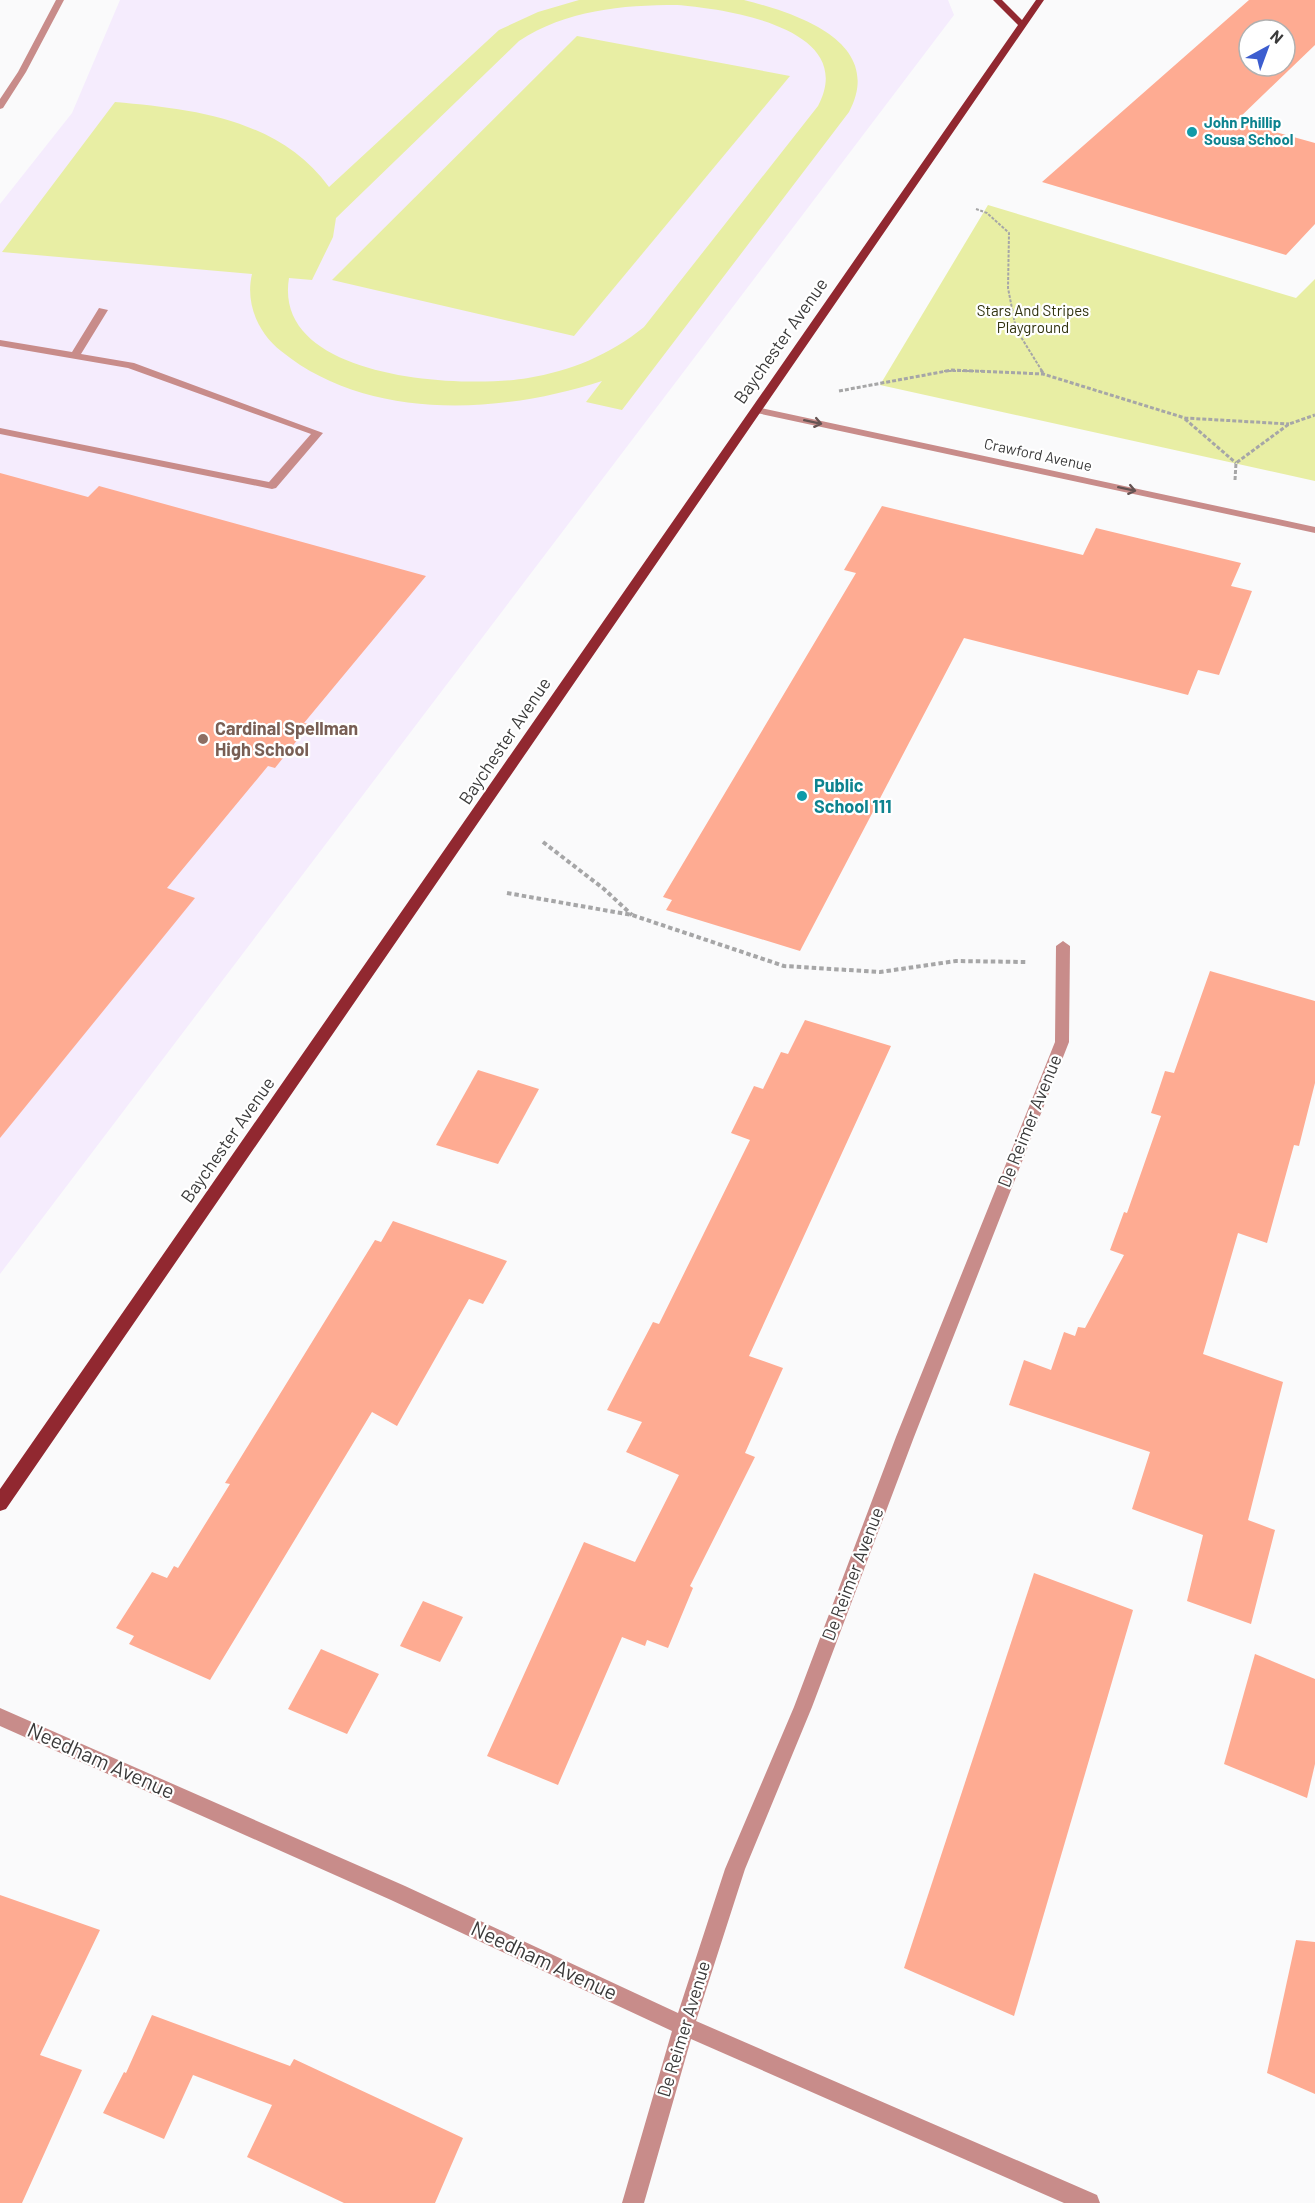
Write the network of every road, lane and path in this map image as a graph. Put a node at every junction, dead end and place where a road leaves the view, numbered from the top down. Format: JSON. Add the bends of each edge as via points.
{"nodes":[{"id":1,"x":60,"y":0,"type":"edge"},
{"id":2,"x":997,"y":0,"type":"edge"},
{"id":3,"x":1040,"y":0,"type":"edge"},
{"id":4,"x":1023,"y":25,"type":"junction"},
{"id":5,"x":0,"y":106,"type":"edge"},
{"id":6,"x":976,"y":209,"type":"dead end"},
{"id":7,"x":103,"y":310,"type":"dead end"},
{"id":8,"x":0,"y":343,"type":"edge"},
{"id":9,"x":75,"y":355,"type":"junction"},
{"id":10,"x":1043,"y":374,"type":"junction"},
{"id":11,"x":839,"y":392,"type":"dead end"},
{"id":12,"x":756,"y":410,"type":"junction"},
{"id":13,"x":1315,"y":415,"type":"edge"},
{"id":14,"x":1185,"y":418,"type":"junction"},
{"id":15,"x":1290,"y":424,"type":"junction"},
{"id":16,"x":0,"y":431,"type":"edge"},
{"id":17,"x":1236,"y":463,"type":"junction"},
{"id":18,"x":1235,"y":512,"type":"junction"},
{"id":19,"x":1315,"y":530,"type":"edge"},
{"id":20,"x":543,"y":842,"type":"dead end"},
{"id":21,"x":507,"y":893,"type":"dead end"},
{"id":22,"x":632,"y":915,"type":"junction"},
{"id":23,"x":1063,"y":954,"type":"joint"},
{"id":24,"x":0,"y":1503,"type":"edge"},
{"id":25,"x":0,"y":1717,"type":"edge"},
{"id":26,"x":684,"y":2026,"type":"junction"},
{"id":27,"x":633,"y":2203,"type":"edge"},
{"id":28,"x":1089,"y":2203,"type":"edge"}],
"edges":[{"from":1,"to":5,"type":"street"},
{"from":2,"to":4,"type":"main road"},
{"from":3,"to":4,"type":"main road","name":"Baychester Avenue"},
{"from":4,"to":12,"type":"main road","name":"Baychester Avenue"},
{"from":6,"to":10,"type":"path","via":[[987,213],[1009,233],[1008,288],[1016,329]]},
{"from":7,"to":9,"type":"street"},
{"from":8,"to":9,"type":"street"},
{"from":9,"to":16,"type":"street","via":[[130,365],[318,433],[272,486]]},
{"from":10,"to":11,"type":"path","via":[[952,370]]},
{"from":10,"to":14,"type":"path"},
{"from":12,"to":18,"type":"street","name":"Crawford Avenue","one_way":true},
{"from":12,"to":24,"type":"main road","name":"Baychester Avenue"},
{"from":13,"to":15,"type":"path"},
{"from":14,"to":15,"type":"path"},
{"from":14,"to":17,"type":"path"},
{"from":15,"to":17,"type":"path"},
{"from":17,"to":18,"type":"path"},
{"from":18,"to":19,"type":"street","name":"Crawford Avenue"},
{"from":20,"to":22,"type":"path"},
{"from":21,"to":22,"type":"path"},
{"from":22,"to":23,"type":"path","via":[[784,966],[880,972],[956,961]]},
{"from":23,"to":26,"type":"street","name":"De Reimer Avenue","via":[[1062,1042],[803,1707],[735,1869]]},
{"from":25,"to":26,"type":"street","name":"Needham Avenue","via":[[398,1893]]},
{"from":26,"to":27,"type":"street","name":"De Reimer Avenue"},
{"from":26,"to":28,"type":"street","name":"Needham Avenue"}]}
